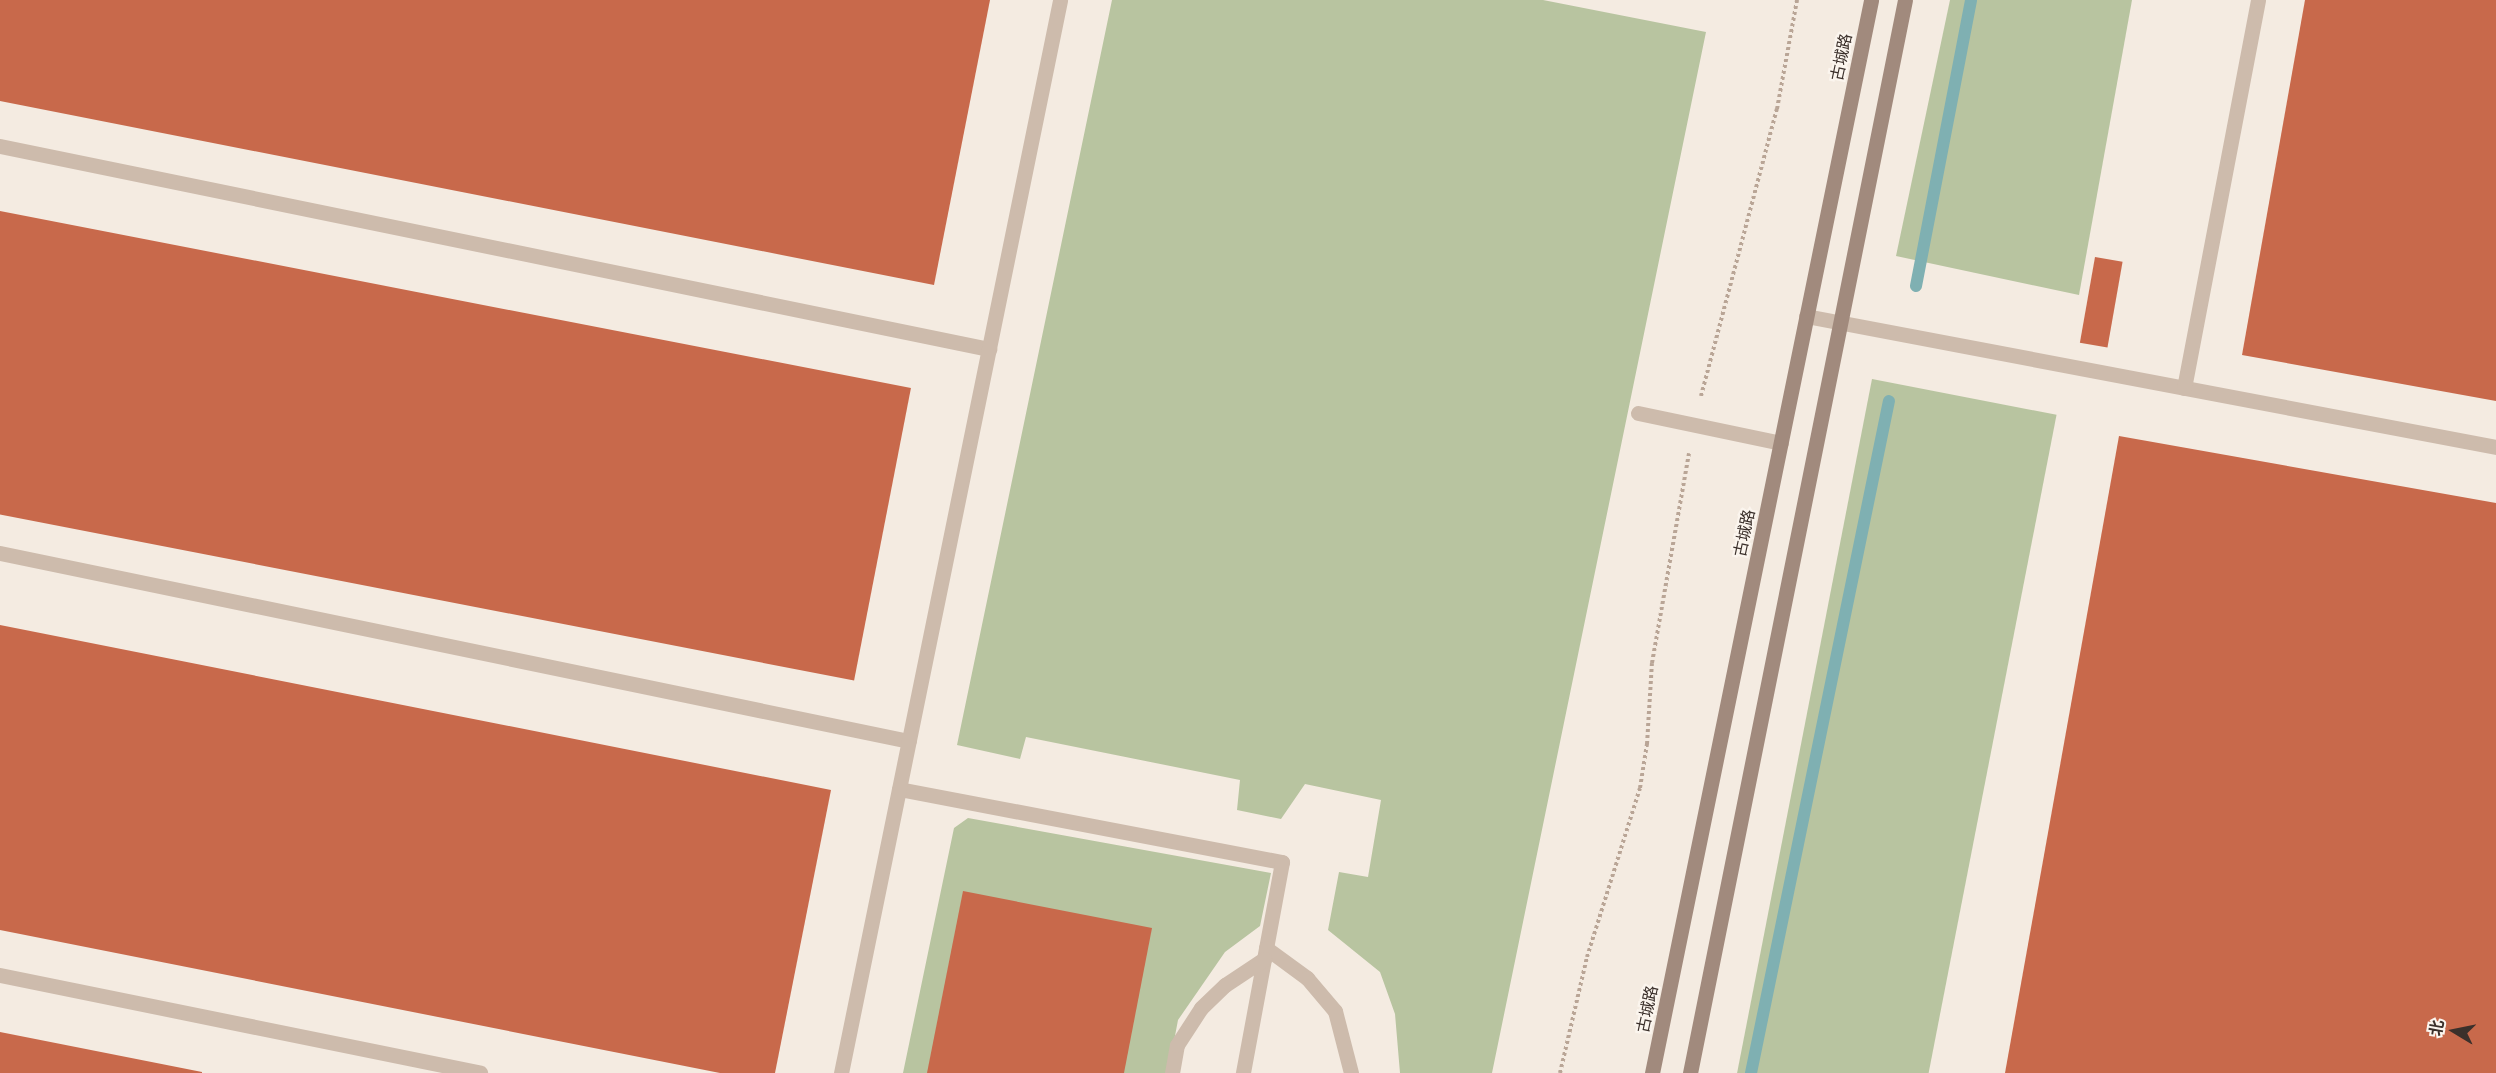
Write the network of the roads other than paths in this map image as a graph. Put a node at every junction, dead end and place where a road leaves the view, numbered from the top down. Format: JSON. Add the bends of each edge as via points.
{"nodes":[{"id":1,"x":1060,"y":0,"type":"edge"},
{"id":2,"x":1870,"y":0,"type":"edge"},
{"id":3,"x":1905,"y":0,"type":"edge"},
{"id":4,"x":2258,"y":0,"type":"edge"},
{"id":5,"x":0,"y":146,"type":"edge"},
{"id":6,"x":1806,"y":316,"type":"junction"},
{"id":7,"x":1840,"y":323,"type":"junction"},
{"id":8,"x":989,"y":349,"type":"junction"},
{"id":9,"x":2184,"y":388,"type":"junction"},
{"id":10,"x":1638,"y":413,"type":"dead end"},
{"id":11,"x":1781,"y":443,"type":"junction"},
{"id":12,"x":2496,"y":447,"type":"edge"},
{"id":13,"x":0,"y":553,"type":"edge"},
{"id":14,"x":909,"y":741,"type":"junction"},
{"id":15,"x":899,"y":789,"type":"junction"},
{"id":16,"x":1265,"y":954,"type":"junction"},
{"id":17,"x":0,"y":975,"type":"edge"},
{"id":18,"x":480,"y":1073,"type":"edge"},
{"id":19,"x":841,"y":1073,"type":"edge"},
{"id":20,"x":1172,"y":1073,"type":"edge"},
{"id":21,"x":1243,"y":1073,"type":"edge"},
{"id":22,"x":1351,"y":1073,"type":"edge"},
{"id":23,"x":1652,"y":1073,"type":"edge"},
{"id":24,"x":1690,"y":1073,"type":"edge"}],
"edges":[{"from":1,"to":8,"type":"lane"},
{"from":2,"to":6,"type":"main road","name":"古城路"},
{"from":3,"to":7,"type":"main road"},
{"from":4,"to":9,"type":"lane"},
{"from":5,"to":8,"type":"lane"},
{"from":6,"to":7,"type":"lane"},
{"from":6,"to":11,"type":"main road","name":"古城路"},
{"from":7,"to":9,"type":"lane"},
{"from":7,"to":24,"type":"main road"},
{"from":8,"to":14,"type":"lane"},
{"from":9,"to":12,"type":"lane"},
{"from":10,"to":11,"type":"lane"},
{"from":11,"to":23,"type":"main road","name":"古城路"},
{"from":13,"to":14,"type":"lane"},
{"from":14,"to":15,"type":"lane"},
{"from":15,"to":16,"type":"lane","via":[[1282,862]]},
{"from":15,"to":19,"type":"lane"},
{"from":16,"to":20,"type":"lane","via":[[1201,1008],[1177,1045]]},
{"from":16,"to":21,"type":"lane"},
{"from":16,"to":22,"type":"lane","via":[[1307,978],[1335,1011]]},
{"from":17,"to":18,"type":"lane"}]}
